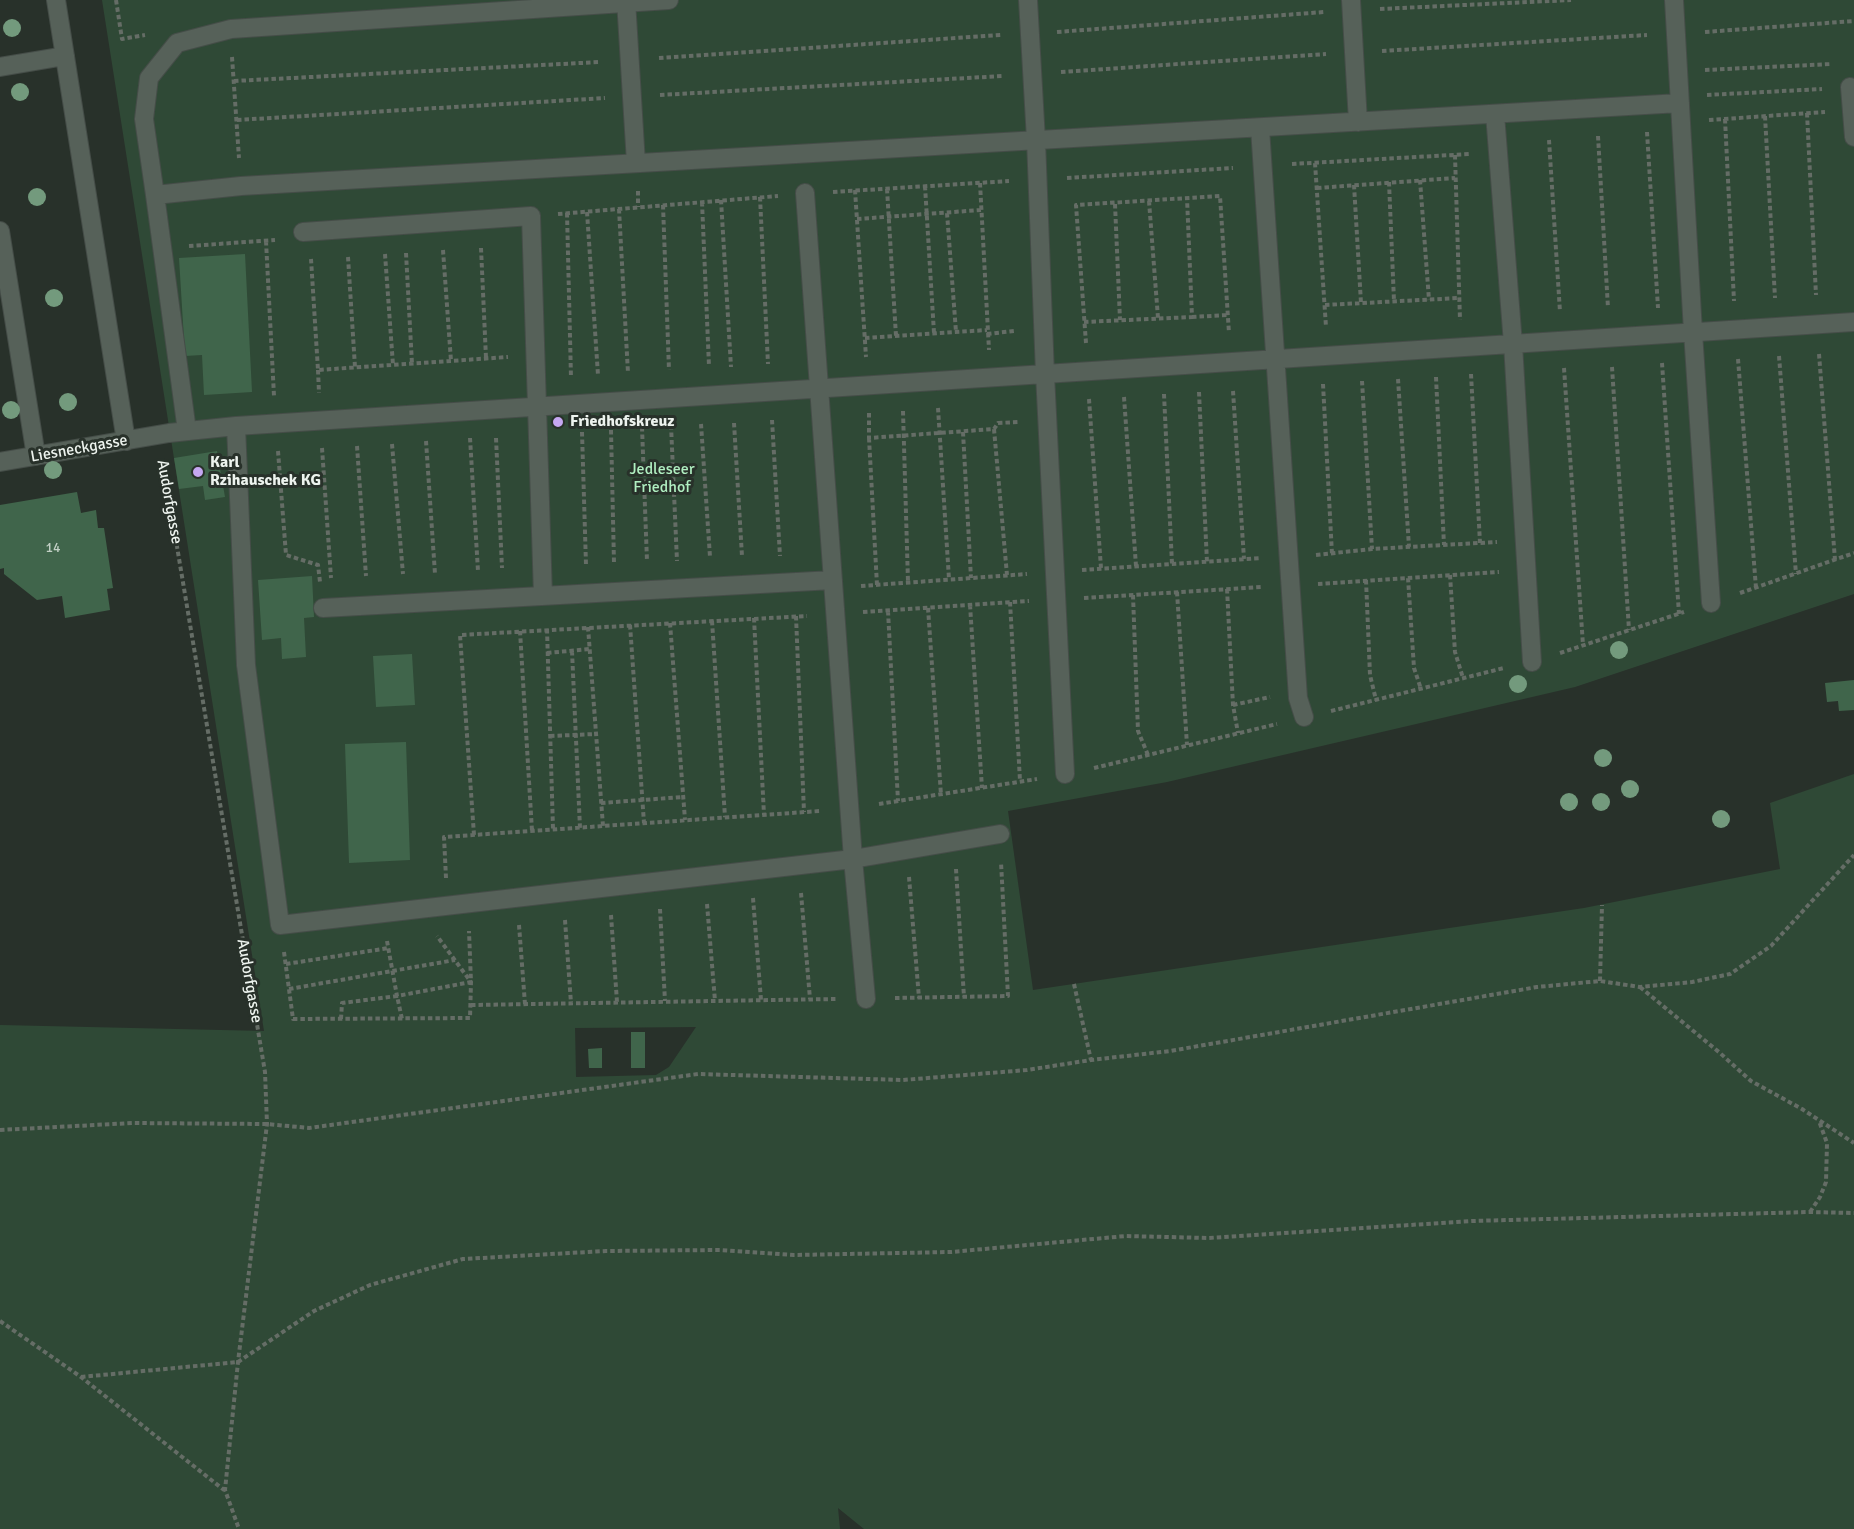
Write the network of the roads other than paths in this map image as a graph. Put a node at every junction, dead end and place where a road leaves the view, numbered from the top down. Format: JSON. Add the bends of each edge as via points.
{"nodes":[{"id":1,"x":56,"y":0,"type":"edge"},
{"id":2,"x":669,"y":0,"type":"edge"},
{"id":3,"x":1028,"y":0,"type":"edge"},
{"id":4,"x":1674,"y":0,"type":"edge"},
{"id":5,"x":626,"y":1,"type":"edge"},
{"id":6,"x":1352,"y":5,"type":"edge"},
{"id":7,"x":65,"y":56,"type":"junction"},
{"id":8,"x":0,"y":67,"type":"edge"},
{"id":9,"x":1850,"y":87,"type":"road end"},
{"id":10,"x":1680,"y":107,"type":"junction"},
{"id":11,"x":1495,"y":114,"type":"junction"},
{"id":12,"x":1358,"y":122,"type":"junction"},
{"id":13,"x":1260,"y":128,"type":"junction"},
{"id":14,"x":1854,"y":137,"type":"edge"},
{"id":15,"x":1036,"y":140,"type":"junction"},
{"id":16,"x":636,"y":164,"type":"junction"},
{"id":17,"x":805,"y":193,"type":"dead end"},
{"id":18,"x":155,"y":195,"type":"junction"},
{"id":19,"x":0,"y":231,"type":"edge"},
{"id":20,"x":306,"y":232,"type":"road end"},
{"id":21,"x":1854,"y":322,"type":"edge"},
{"id":22,"x":1693,"y":332,"type":"junction"},
{"id":23,"x":1513,"y":344,"type":"junction"},
{"id":24,"x":1275,"y":359,"type":"junction"},
{"id":25,"x":1045,"y":374,"type":"junction"},
{"id":26,"x":820,"y":389,"type":"junction"},
{"id":27,"x":537,"y":406,"type":"junction"},
{"id":28,"x":236,"y":426,"type":"junction"},
{"id":29,"x":186,"y":431,"type":"junction"},
{"id":30,"x":126,"y":441,"type":"junction"},
{"id":31,"x":36,"y":456,"type":"junction"},
{"id":32,"x":0,"y":462,"type":"edge"},
{"id":33,"x":834,"y":584,"type":"junction"},
{"id":34,"x":543,"y":596,"type":"junction"},
{"id":35,"x":1711,"y":603,"type":"road end"},
{"id":36,"x":328,"y":608,"type":"road end"},
{"id":37,"x":1532,"y":662,"type":"road end"},
{"id":38,"x":1304,"y":717,"type":"road end"},
{"id":39,"x":1065,"y":774,"type":"road end"},
{"id":40,"x":1000,"y":834,"type":"road end"},
{"id":41,"x":853,"y":859,"type":"junction"},
{"id":42,"x":866,"y":999,"type":"road end"}],
"edges":[{"from":1,"to":7,"type":"street"},
{"from":2,"to":5,"type":"street"},
{"from":3,"to":15,"type":"street"},
{"from":4,"to":10,"type":"street"},
{"from":5,"to":16,"type":"street"},
{"from":5,"to":18,"type":"street","via":[[231,29],[177,43],[148,78],[144,119]]},
{"from":6,"to":12,"type":"street"},
{"from":7,"to":8,"type":"street"},
{"from":7,"to":30,"type":"street"},
{"from":9,"to":14,"type":"street"},
{"from":10,"to":11,"type":"street"},
{"from":10,"to":22,"type":"street"},
{"from":11,"to":12,"type":"street"},
{"from":11,"to":23,"type":"street"},
{"from":12,"to":13,"type":"street"},
{"from":13,"to":15,"type":"street"},
{"from":13,"to":24,"type":"street"},
{"from":15,"to":16,"type":"street"},
{"from":15,"to":25,"type":"street"},
{"from":16,"to":18,"type":"street","via":[[241,186]]},
{"from":17,"to":26,"type":"street"},
{"from":18,"to":29,"type":"street"},
{"from":19,"to":31,"type":"street"},
{"from":20,"to":27,"type":"street","via":[[531,216]]},
{"from":21,"to":22,"type":"street","name":"Liesneckgasse"},
{"from":22,"to":23,"type":"street","name":"Liesneckgasse"},
{"from":22,"to":35,"type":"street"},
{"from":23,"to":24,"type":"street","name":"Liesneckgasse"},
{"from":23,"to":37,"type":"street"},
{"from":24,"to":25,"type":"street","name":"Liesneckgasse"},
{"from":24,"to":38,"type":"street","via":[[1297,690]]},
{"from":25,"to":26,"type":"street","name":"Liesneckgasse"},
{"from":25,"to":39,"type":"street"},
{"from":26,"to":27,"type":"street","name":"Liesneckgasse"},
{"from":26,"to":33,"type":"street"},
{"from":27,"to":28,"type":"street","name":"Liesneckgasse"},
{"from":27,"to":34,"type":"street"},
{"from":28,"to":29,"type":"street","name":"Liesneckgasse"},
{"from":28,"to":41,"type":"street","via":[[246,665],[280,925]]},
{"from":29,"to":30,"type":"street","name":"Liesneckgasse"},
{"from":30,"to":31,"type":"street","name":"Liesneckgasse"},
{"from":31,"to":32,"type":"street","name":"Liesneckgasse"},
{"from":33,"to":34,"type":"street"},
{"from":33,"to":41,"type":"street"},
{"from":34,"to":36,"type":"street"},
{"from":40,"to":41,"type":"street"},
{"from":41,"to":42,"type":"street"}]}
